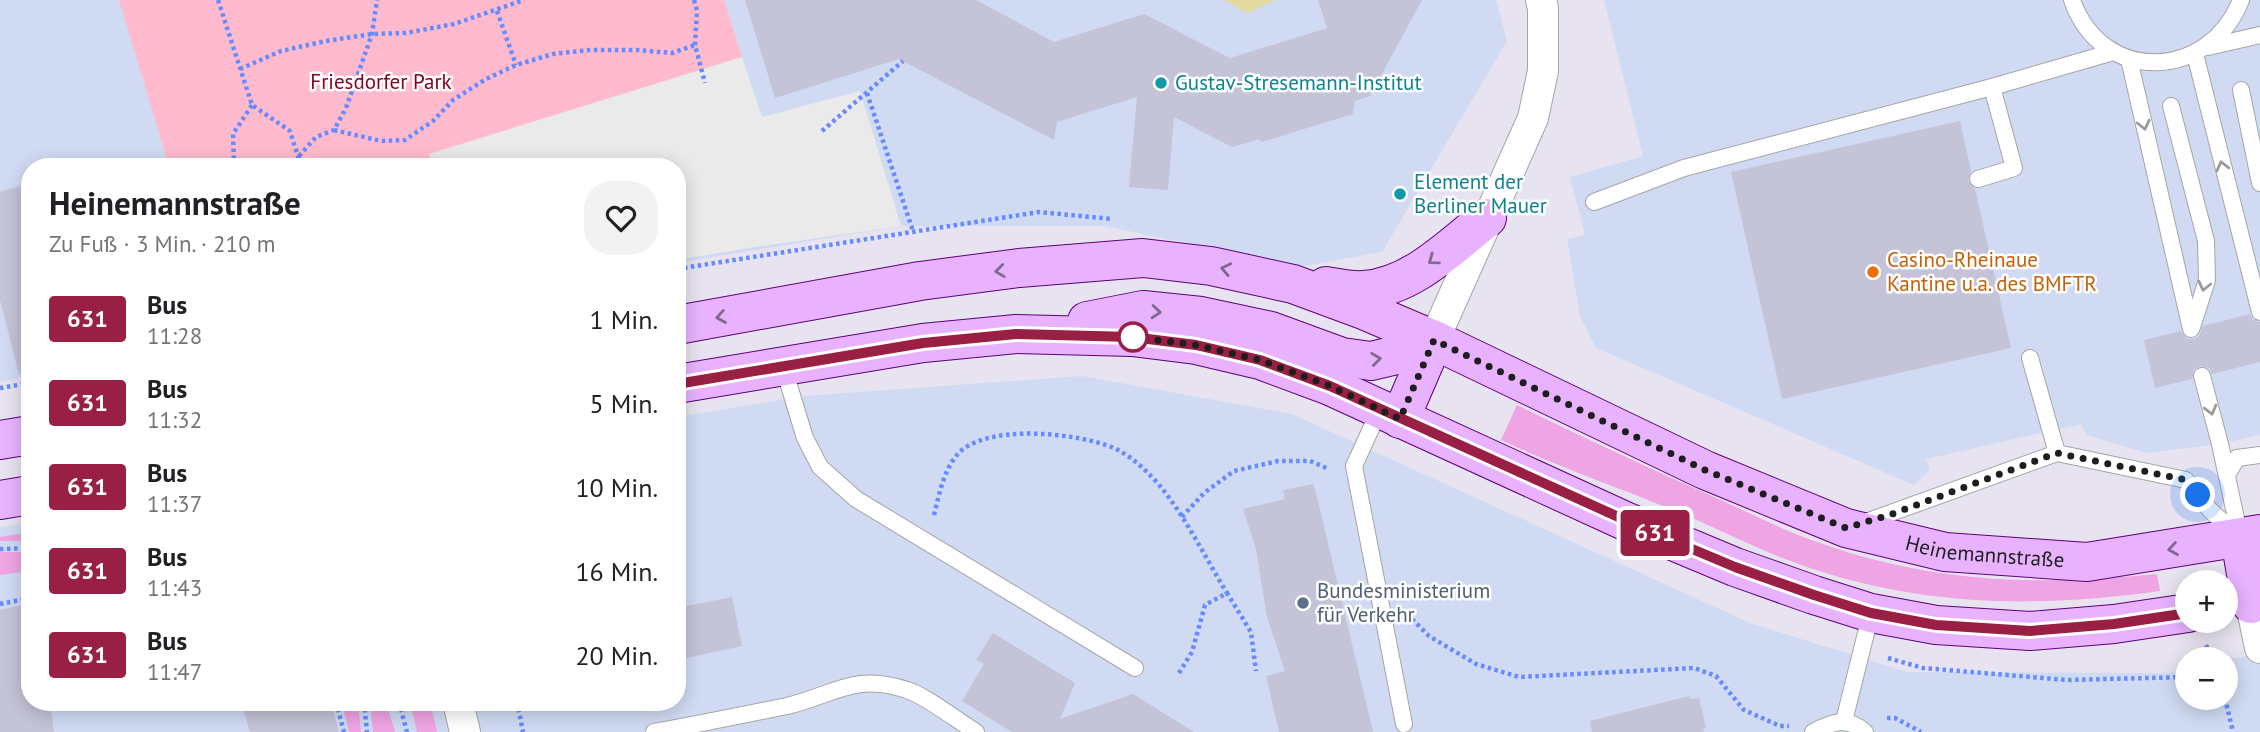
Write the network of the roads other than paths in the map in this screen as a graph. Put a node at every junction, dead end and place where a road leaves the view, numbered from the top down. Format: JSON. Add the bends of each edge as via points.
{"nodes":[{"id":1,"x":1541,"y":0,"type":"edge"},
{"id":2,"x":2072,"y":0,"type":"edge"},
{"id":3,"x":2241,"y":0,"type":"edge"},
{"id":4,"x":2260,"y":35,"type":"edge"},
{"id":5,"x":2200,"y":51,"type":"junction"},
{"id":6,"x":2121,"y":55,"type":"junction"},
{"id":7,"x":1992,"y":87,"type":"junction"},
{"id":8,"x":2241,"y":90,"type":"dead end"},
{"id":9,"x":2171,"y":106,"type":"dead end"},
{"id":10,"x":1978,"y":178,"type":"dead end"},
{"id":11,"x":2260,"y":183,"type":"edge"},
{"id":12,"x":1594,"y":202,"type":"dead end"},
{"id":13,"x":1488,"y":218,"type":"junction"},
{"id":14,"x":2240,"y":239,"type":"junction"},
{"id":15,"x":2260,"y":259,"type":"edge"},
{"id":16,"x":1293,"y":284,"type":"junction"},
{"id":17,"x":2260,"y":311,"type":"edge"},
{"id":18,"x":686,"y":323,"type":"edge"},
{"id":19,"x":1016,"y":334,"type":"junction"},
{"id":20,"x":1434,"y":340,"type":"junction"},
{"id":21,"x":2030,"y":358,"type":"dead end"},
{"id":22,"x":783,"y":366,"type":"junction"},
{"id":23,"x":2202,"y":376,"type":"dead end"},
{"id":24,"x":686,"y":382,"type":"edge"},
{"id":25,"x":1390,"y":414,"type":"junction"},
{"id":26,"x":21,"y":436,"type":"edge"},
{"id":27,"x":0,"y":440,"type":"edge"},
{"id":28,"x":2057,"y":453,"type":"junction"},
{"id":29,"x":2260,"y":455,"type":"edge"},
{"id":30,"x":2227,"y":475,"type":"junction"},
{"id":31,"x":21,"y":496,"type":"edge"},
{"id":32,"x":0,"y":500,"type":"edge"},
{"id":33,"x":1846,"y":528,"type":"junction"},
{"id":34,"x":2250,"y":536,"type":"edge"},
{"id":35,"x":2246,"y":604,"type":"edge"},
{"id":36,"x":1871,"y":613,"type":"junction"},
{"id":37,"x":2175,"y":615,"type":"edge"},
{"id":38,"x":2260,"y":648,"type":"edge"},
{"id":39,"x":1135,"y":668,"type":"dead end"},
{"id":40,"x":460,"y":711,"type":"edge"},
{"id":41,"x":1844,"y":721,"type":"junction"},
{"id":42,"x":1404,"y":724,"type":"dead end"},
{"id":43,"x":1814,"y":731,"type":"edge"},
{"id":44,"x":465,"y":732,"type":"edge"},
{"id":45,"x":654,"y":732,"type":"edge"},
{"id":46,"x":976,"y":732,"type":"edge"},
{"id":47,"x":1865,"y":732,"type":"edge"}],
"edges":[{"from":1,"to":13,"type":"street","via":[[1544,71],[1533,118]]},
{"from":2,"to":6,"type":"lane","via":[[2091,34]]},
{"from":3,"to":5,"type":"lane","via":[[2223,32]]},
{"from":4,"to":5,"type":"lane"},
{"from":5,"to":6,"type":"lane","via":[[2159,63]]},
{"from":14,"to":5,"type":"lane","one_way":true},
{"from":6,"to":7,"type":"lane"},
{"from":6,"to":9,"type":"lane","via":[[2191,329],[2207,281],[2206,242]]},
{"from":7,"to":10,"type":"lane","via":[[2014,168]]},
{"from":7,"to":12,"type":"lane","via":[[1684,168]]},
{"from":8,"to":11,"type":"lane"},
{"from":13,"to":16,"type":"main road","one_way":true,"via":[[1401,281],[1365,290]]},
{"from":13,"to":20,"type":"street"},
{"from":14,"to":15,"type":"lane"},
{"from":14,"to":17,"type":"lane"},
{"from":16,"to":18,"type":"main road","name":"Heinemannstraße","one_way":true,"via":[[1211,266],[1143,258],[920,281]]},
{"from":16,"to":20,"type":"main road","name":"Heinemannstraße"},
{"from":19,"to":20,"type":"main road","one_way":true,"via":[[1143,310],[1236,323],[1342,357],[1371,361]]},
{"from":19,"to":22,"type":"main road","via":[[923,343]]},
{"from":19,"to":25,"type":"main road","via":[[1132,337],[1196,345],[1260,360]]},
{"from":20,"to":25,"type":"main road"},
{"from":20,"to":33,"type":"main road","name":"Heinemannstraße","via":[[1705,470]]},
{"from":21,"to":28,"type":"lane"},
{"from":22,"to":24,"type":"main road"},
{"from":22,"to":39,"type":"lane","via":[[805,439],[820,467],[856,499]]},
{"from":23,"to":30,"type":"lane","one_way":true},
{"from":25,"to":36,"type":"main road","via":[[1735,567]]},
{"from":25,"to":42,"type":"lane","via":[[1354,466]]},
{"from":26,"to":27,"type":"main road"},
{"from":28,"to":33,"type":"lane"},
{"from":28,"to":34,"type":"lane","via":[[2186,480],[2210,510]]},
{"from":29,"to":30,"type":"lane","via":[[2238,458]]},
{"from":30,"to":34,"type":"lane"},
{"from":31,"to":32,"type":"main road"},
{"from":34,"to":33,"type":"main road","name":"Heinemannstraße","one_way":true,"via":[[2087,562],[1945,552]]},
{"from":34,"to":35,"type":"main road"},
{"from":35,"to":38,"type":"street"},
{"from":36,"to":37,"type":"main road","via":[[1936,625],[2030,631]]},
{"from":36,"to":41,"type":"lane"},
{"from":40,"to":44,"type":"street"},
{"from":41,"to":43,"type":"lane"},
{"from":41,"to":47,"type":"lane"},
{"from":45,"to":46,"type":"lane","via":[[806,702],[836,688],[863,683],[909,690]]}]}
